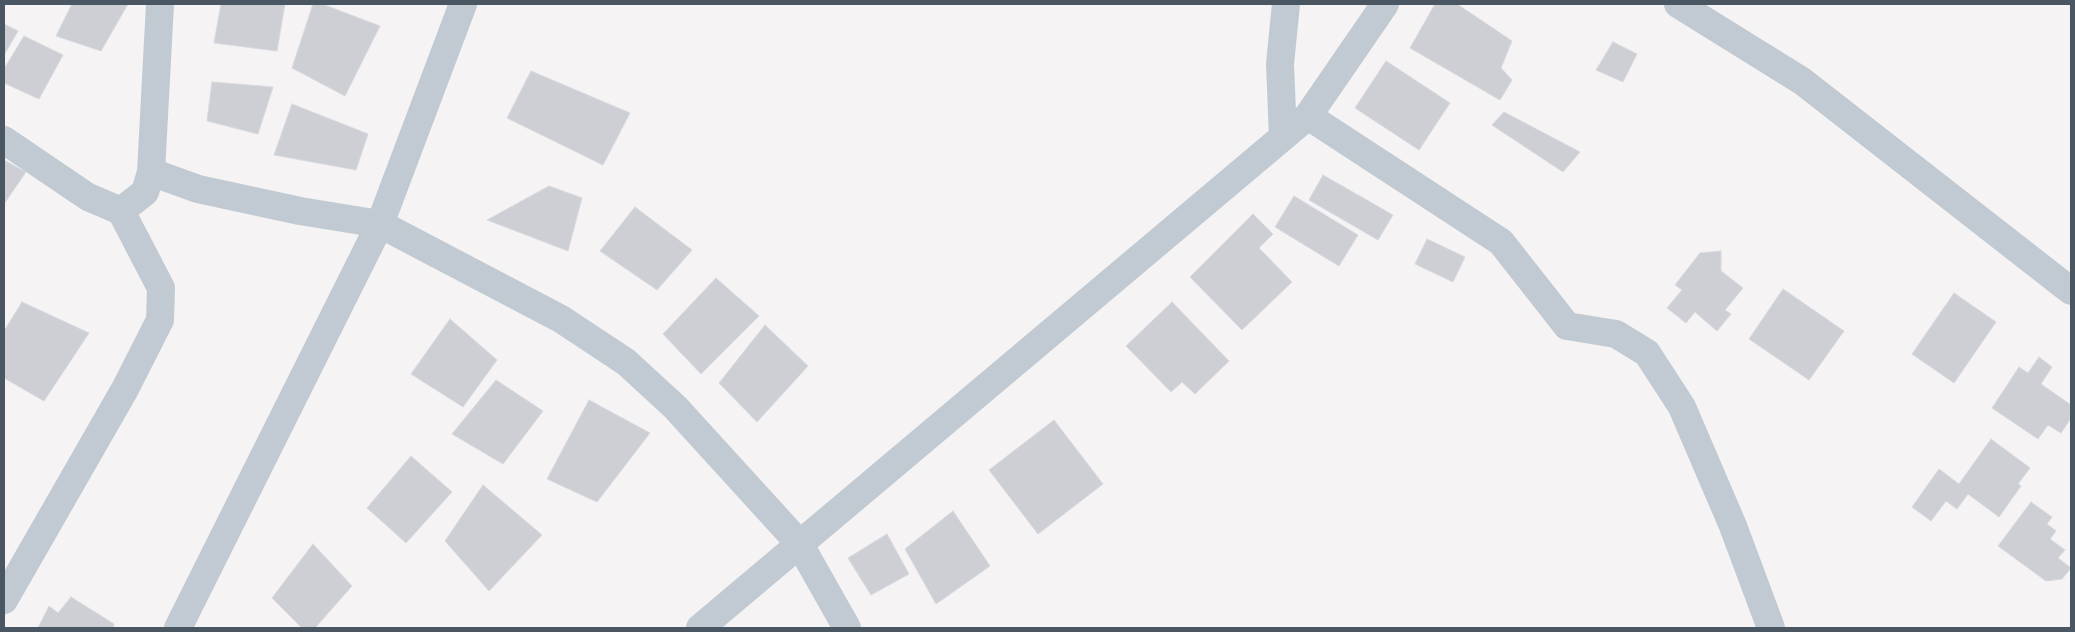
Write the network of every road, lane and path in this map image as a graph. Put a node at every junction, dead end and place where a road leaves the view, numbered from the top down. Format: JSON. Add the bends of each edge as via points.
{"nodes":[{"id":1,"x":160,"y":4,"type":"edge"},
{"id":2,"x":463,"y":4,"type":"edge"},
{"id":3,"x":1286,"y":4,"type":"edge"},
{"id":4,"x":1385,"y":4,"type":"edge"},
{"id":5,"x":1678,"y":4,"type":"edge"},
{"id":6,"x":1308,"y":116,"type":"junction"},
{"id":7,"x":1283,"y":137,"type":"junction"},
{"id":8,"x":4,"y":140,"type":"edge"},
{"id":9,"x":151,"y":172,"type":"junction"},
{"id":10,"x":121,"y":211,"type":"junction"},
{"id":11,"x":380,"y":224,"type":"junction"},
{"id":12,"x":2071,"y":291,"type":"edge"},
{"id":13,"x":799,"y":543,"type":"junction"},
{"id":14,"x":4,"y":600,"type":"edge"},
{"id":15,"x":178,"y":628,"type":"edge"},
{"id":16,"x":700,"y":628,"type":"edge"},
{"id":17,"x":847,"y":628,"type":"edge"},
{"id":18,"x":1771,"y":628,"type":"edge"}],
"edges":[{"from":1,"to":9,"type":"street"},
{"from":2,"to":11,"type":"street"},
{"from":3,"to":7,"type":"street","via":[[1280,64]]},
{"from":4,"to":6,"type":"street"},
{"from":5,"to":12,"type":"street","via":[[1802,81]]},
{"from":6,"to":7,"type":"street"},
{"from":6,"to":18,"type":"street","via":[[1501,242],[1567,326],[1616,334],[1647,353],[1682,407],[1734,526]]},
{"from":7,"to":13,"type":"street"},
{"from":8,"to":10,"type":"street","via":[[88,197]]},
{"from":9,"to":10,"type":"street","via":[[145,192]]},
{"from":9,"to":11,"type":"street","via":[[198,189]]},
{"from":10,"to":14,"type":"street","via":[[161,288],[160,320],[125,389]]},
{"from":11,"to":13,"type":"street","via":[[561,319],[626,362],[675,407]]},
{"from":11,"to":15,"type":"street"},
{"from":13,"to":16,"type":"street"},
{"from":13,"to":17,"type":"street"}]}
